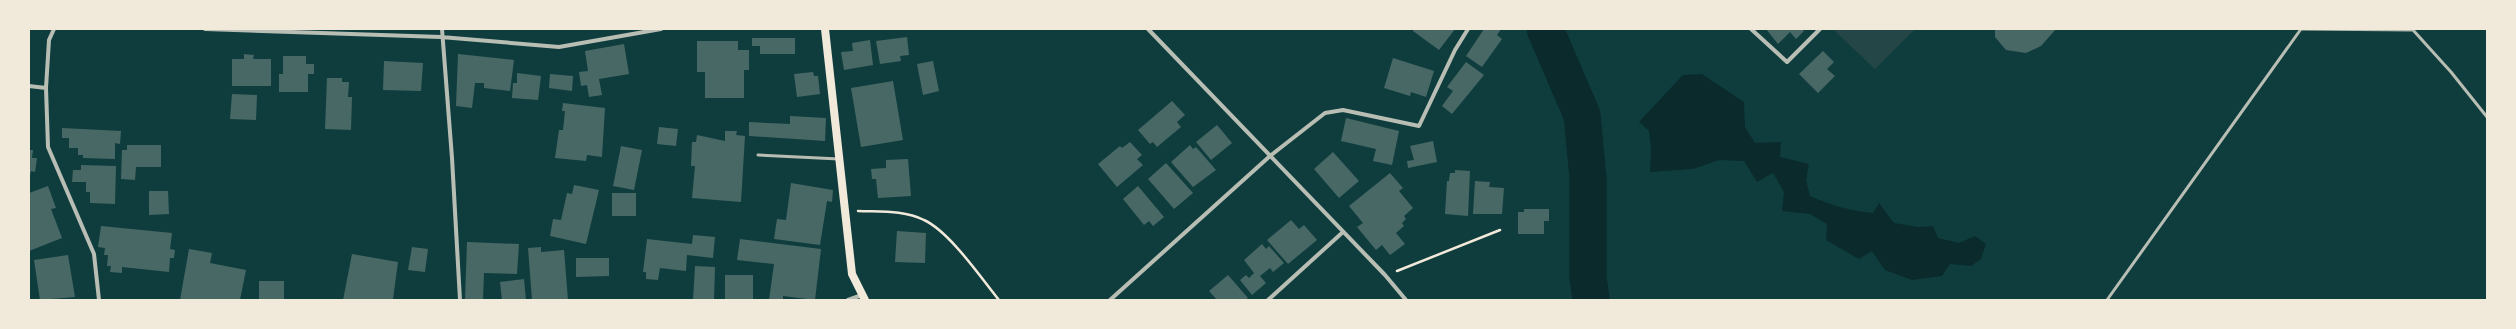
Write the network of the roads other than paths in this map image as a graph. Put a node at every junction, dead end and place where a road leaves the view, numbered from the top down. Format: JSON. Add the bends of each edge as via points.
{"nodes":[{"id":1,"x":54,"y":29,"type":"edge"},
{"id":2,"x":205,"y":29,"type":"edge"},
{"id":3,"x":442,"y":29,"type":"edge"},
{"id":4,"x":661,"y":29,"type":"edge"},
{"id":5,"x":824,"y":29,"type":"edge"},
{"id":6,"x":1148,"y":29,"type":"edge"},
{"id":7,"x":1468,"y":29,"type":"edge"},
{"id":8,"x":1751,"y":29,"type":"edge"},
{"id":9,"x":1820,"y":29,"type":"edge"},
{"id":10,"x":2301,"y":29,"type":"edge"},
{"id":11,"x":441,"y":37,"type":"junction"},
{"id":12,"x":29,"y":86,"type":"edge"},
{"id":13,"x":46,"y":88,"type":"junction"},
{"id":14,"x":2487,"y":117,"type":"edge"},
{"id":15,"x":758,"y":155,"type":"dead end"},
{"id":16,"x":1270,"y":156,"type":"junction"},
{"id":17,"x":840,"y":159,"type":"junction"},
{"id":18,"x":1343,"y":232,"type":"junction"},
{"id":19,"x":864,"y":298,"type":"edge"},
{"id":20,"x":99,"y":300,"type":"edge"},
{"id":21,"x":460,"y":300,"type":"edge"},
{"id":22,"x":848,"y":300,"type":"edge"},
{"id":23,"x":1110,"y":300,"type":"edge"},
{"id":24,"x":1268,"y":300,"type":"edge"},
{"id":25,"x":1406,"y":300,"type":"edge"},
{"id":26,"x":2107,"y":300,"type":"edge"}],
"edges":[{"from":1,"to":13,"type":"street","via":[[49,40]]},
{"from":2,"to":11,"type":"street"},
{"from":3,"to":11,"type":"street"},
{"from":4,"to":11,"type":"street","via":[[559,47]]},
{"from":5,"to":17,"type":"main road"},
{"from":6,"to":16,"type":"street"},
{"from":7,"to":16,"type":"street","via":[[1454,50],[1419,126],[1342,110],[1325,113]]},
{"from":8,"to":9,"type":"street","via":[[1787,62]]},
{"from":10,"to":14,"type":"lane","via":[[2413,30]]},
{"from":10,"to":26,"type":"lane"},
{"from":11,"to":21,"type":"street","via":[[452,158]]},
{"from":12,"to":13,"type":"street"},
{"from":13,"to":20,"type":"street","via":[[48,147],[94,254]]},
{"from":15,"to":17,"type":"lane"},
{"from":16,"to":18,"type":"street"},
{"from":16,"to":23,"type":"street"},
{"from":17,"to":19,"type":"main road","via":[[852,274]]},
{"from":18,"to":24,"type":"street"},
{"from":18,"to":25,"type":"street"},
{"from":19,"to":22,"type":"street"}]}
